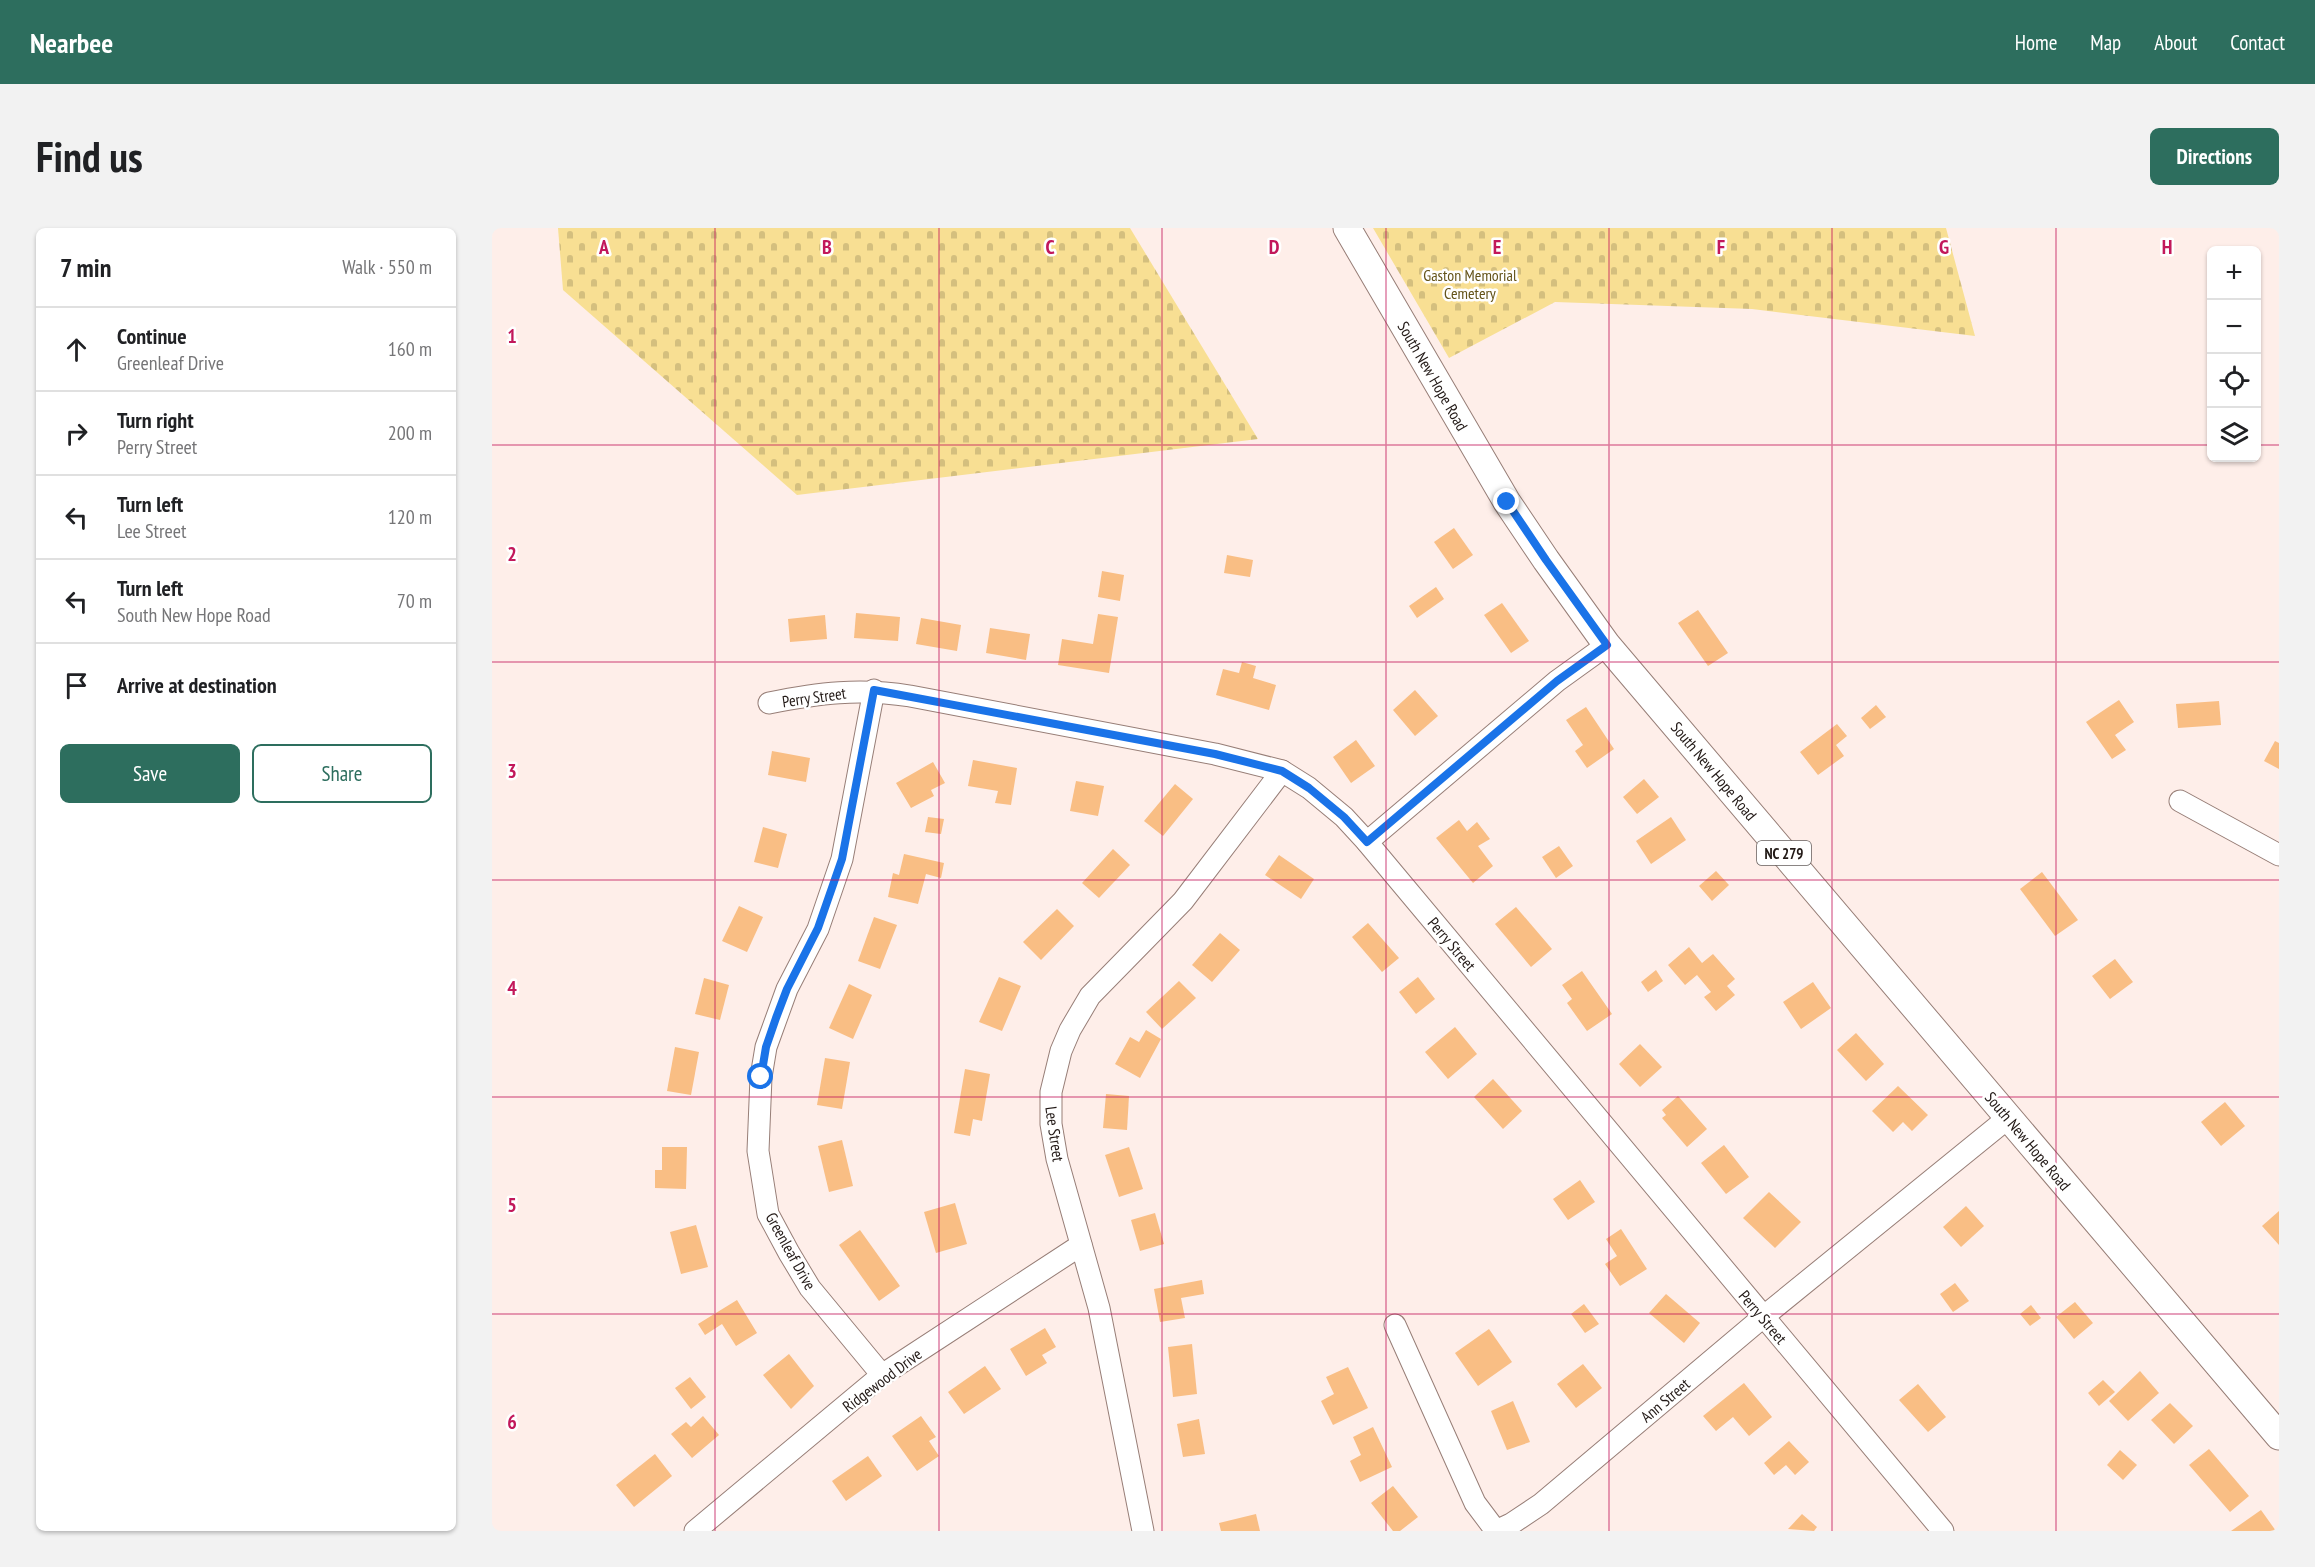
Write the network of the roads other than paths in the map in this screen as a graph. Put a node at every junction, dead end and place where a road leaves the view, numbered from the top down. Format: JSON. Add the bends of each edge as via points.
{"nodes":[{"id":1,"x":1347,"y":228,"type":"edge"},
{"id":2,"x":1607,"y":645,"type":"junction"},
{"id":3,"x":874,"y":690,"type":"junction"},
{"id":4,"x":769,"y":703,"type":"dead end"},
{"id":5,"x":1282,"y":771,"type":"junction"},
{"id":6,"x":2180,"y":801,"type":"dead end"},
{"id":7,"x":1367,"y":842,"type":"junction"},
{"id":8,"x":2279,"y":855,"type":"edge"},
{"id":9,"x":2008,"y":1118,"type":"junction"},
{"id":10,"x":1081,"y":1245,"type":"junction"},
{"id":11,"x":1763,"y":1317,"type":"junction"},
{"id":12,"x":1395,"y":1324,"type":"dead end"},
{"id":13,"x":882,"y":1375,"type":"junction"},
{"id":14,"x":2279,"y":1436,"type":"edge"},
{"id":15,"x":694,"y":1531,"type":"edge"},
{"id":16,"x":1143,"y":1531,"type":"edge"},
{"id":17,"x":1943,"y":1531,"type":"edge"}],
"edges":[{"from":1,"to":2,"type":"main road","name":"South New Hope Road","number":"NC 279","via":[[1507,502]]},
{"from":2,"to":7,"type":"street","via":[[1557,681]]},
{"from":2,"to":9,"type":"main road","name":"South New Hope Road","number":"NC 279"},
{"from":3,"to":4,"type":"street","name":"Perry Street"},
{"from":3,"to":5,"type":"street","name":"Perry Street","via":[[1215,754]]},
{"from":3,"to":13,"type":"street","name":"Greenleaf Drive","via":[[842,859],[818,928],[787,989],[766,1047],[758,1151],[768,1214],[789,1254],[810,1288]]},
{"from":5,"to":7,"type":"street","name":"Perry Street","via":[[1344,817]]},
{"from":5,"to":10,"type":"street","name":"Lee Street","via":[[1183,901],[1090,996],[1065,1041],[1051,1092],[1051,1124]]},
{"from":6,"to":8,"type":"street"},
{"from":7,"to":11,"type":"street","name":"Perry Street"},
{"from":9,"to":11,"type":"street","name":"Ann Street"},
{"from":9,"to":14,"type":"main road","name":"South New Hope Road","number":"NC 279"},
{"from":10,"to":13,"type":"street","name":"Ridgewood Drive"},
{"from":10,"to":16,"type":"street","name":"Lee Street","via":[[1099,1308]]},
{"from":11,"to":12,"type":"street","name":"Ann Street","via":[[1541,1504],[1496,1531],[1475,1503]]},
{"from":11,"to":17,"type":"street","name":"Perry Street"},
{"from":13,"to":15,"type":"street","name":"Ridgewood Drive"}]}
